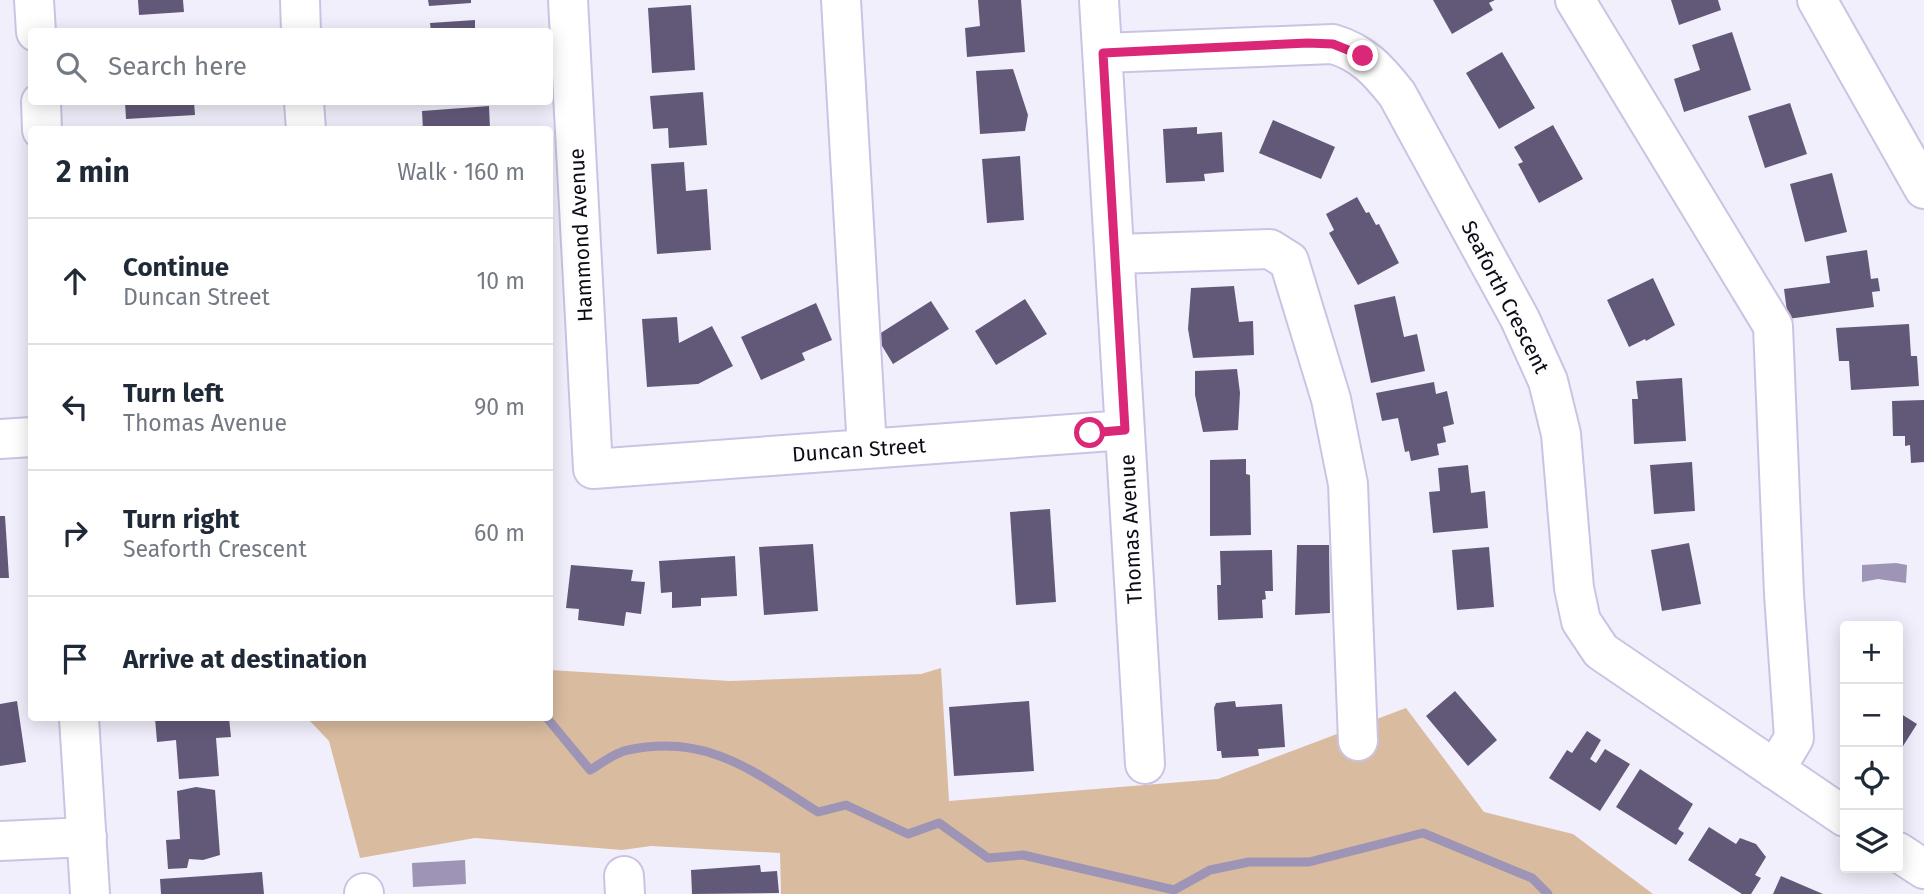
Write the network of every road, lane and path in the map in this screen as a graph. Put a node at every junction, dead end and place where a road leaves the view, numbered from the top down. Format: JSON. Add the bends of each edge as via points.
{"nodes":[{"id":1,"x":34,"y":0,"type":"edge"},
{"id":2,"x":300,"y":0,"type":"edge"},
{"id":3,"x":568,"y":0,"type":"edge"},
{"id":4,"x":841,"y":0,"type":"edge"},
{"id":5,"x":1099,"y":0,"type":"edge"},
{"id":6,"x":1575,"y":0,"type":"edge"},
{"id":7,"x":1817,"y":0,"type":"edge"},
{"id":8,"x":36,"y":28,"type":"edge"},
{"id":9,"x":301,"y":28,"type":"edge"},
{"id":10,"x":1103,"y":53,"type":"junction"},
{"id":11,"x":41,"y":105,"type":"edge"},
{"id":12,"x":304,"y":105,"type":"edge"},
{"id":13,"x":43,"y":126,"type":"edge"},
{"id":14,"x":306,"y":126,"type":"edge"},
{"id":15,"x":1924,"y":190,"type":"edge"},
{"id":16,"x":1116,"y":254,"type":"junction"},
{"id":17,"x":1125,"y":430,"type":"junction"},
{"id":18,"x":28,"y":436,"type":"edge"},
{"id":19,"x":0,"y":439,"type":"edge"},
{"id":20,"x":867,"y":449,"type":"junction"},
{"id":21,"x":593,"y":470,"type":"joint"},
{"id":22,"x":79,"y":721,"type":"edge"},
{"id":23,"x":1358,"y":741,"type":"dead end"},
{"id":24,"x":1145,"y":764,"type":"dead end"},
{"id":25,"x":1775,"y":770,"type":"junction"},
{"id":26,"x":1840,"y":814,"type":"edge"},
{"id":27,"x":87,"y":836,"type":"junction"},
{"id":28,"x":0,"y":841,"type":"edge"},
{"id":29,"x":1903,"y":855,"type":"edge"},
{"id":30,"x":1924,"y":869,"type":"edge"},
{"id":31,"x":90,"y":894,"type":"edge"}],
"edges":[{"from":1,"to":8,"type":"street"},
{"from":2,"to":9,"type":"street"},
{"from":3,"to":21,"type":"street","name":"Hammond Avenue"},
{"from":4,"to":20,"type":"street"},
{"from":5,"to":10,"type":"street","name":"Thomas Avenue"},
{"from":6,"to":25,"type":"street","via":[[1773,326],[1794,738]]},
{"from":7,"to":15,"type":"street"},
{"from":10,"to":16,"type":"street","name":"Thomas Avenue"},
{"from":10,"to":25,"type":"street","name":"Seaforth Crescent","via":[[1333,44],[1363,56],[1381,72],[1539,356],[1561,434],[1574,588],[1588,635],[1623,668]]},
{"from":11,"to":13,"type":"street"},
{"from":12,"to":14,"type":"street"},
{"from":16,"to":17,"type":"street","name":"Thomas Avenue"},
{"from":16,"to":23,"type":"street","via":[[1270,248],[1289,261],[1331,398],[1348,484]]},
{"from":17,"to":20,"type":"street","name":"Duncan Street"},
{"from":17,"to":24,"type":"street","name":"Thomas Avenue"},
{"from":18,"to":19,"type":"street"},
{"from":20,"to":21,"type":"street","name":"Duncan Street"},
{"from":22,"to":27,"type":"street"},
{"from":25,"to":26,"type":"street","name":"Seaforth Crescent"},
{"from":27,"to":28,"type":"street"},
{"from":27,"to":31,"type":"street"},
{"from":29,"to":30,"type":"street"}]}
